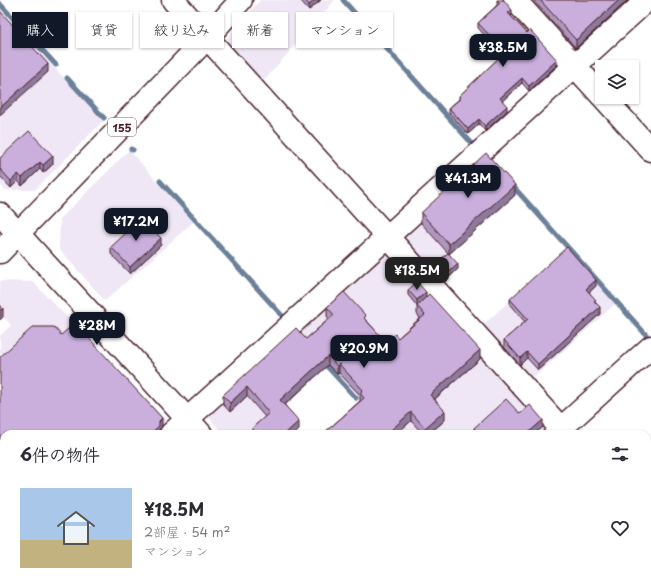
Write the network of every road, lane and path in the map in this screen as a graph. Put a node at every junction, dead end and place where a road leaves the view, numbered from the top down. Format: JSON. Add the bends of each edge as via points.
{"nodes":[{"id":1,"x":173,"y":0,"type":"edge"},
{"id":2,"x":241,"y":0,"type":"edge"},
{"id":3,"x":515,"y":0,"type":"edge"},
{"id":4,"x":647,"y":0,"type":"edge"},
{"id":5,"x":184,"y":12,"type":"edge"},
{"id":6,"x":224,"y":19,"type":"edge"},
{"id":7,"x":197,"y":48,"type":"edge"},
{"id":8,"x":216,"y":48,"type":"edge"},
{"id":9,"x":575,"y":66,"type":"junction"},
{"id":10,"x":595,"y":88,"type":"edge"},
{"id":11,"x":609,"y":104,"type":"edge"},
{"id":12,"x":651,"y":150,"type":"edge"},
{"id":13,"x":0,"y":214,"type":"edge"},
{"id":14,"x":18,"y":235,"type":"junction"},
{"id":15,"x":387,"y":237,"type":"junction"},
{"id":16,"x":0,"y":252,"type":"edge"},
{"id":17,"x":651,"y":347,"type":"edge"},
{"id":18,"x":194,"y":427,"type":"edge"},
{"id":19,"x":184,"y":430,"type":"edge"},
{"id":20,"x":558,"y":430,"type":"edge"},
{"id":21,"x":562,"y":430,"type":"edge"}],
"edges":[{"from":1,"to":5,"type":"main road"},
{"from":2,"to":6,"type":"main road","number":"155"},
{"from":3,"to":9,"type":"main road"},
{"from":4,"to":9,"type":"main road"},
{"from":7,"to":14,"type":"main road","number":"155"},
{"from":8,"to":15,"type":"main road"},
{"from":9,"to":10,"type":"main road"},
{"from":9,"to":15,"type":"main road"},
{"from":11,"to":12,"type":"main road"},
{"from":13,"to":14,"type":"main road"},
{"from":14,"to":16,"type":"main road","number":"155"},
{"from":14,"to":18,"type":"main road"},
{"from":15,"to":18,"type":"main road"},
{"from":15,"to":20,"type":"main road"},
{"from":17,"to":21,"type":"main road"},
{"from":18,"to":19,"type":"main road"}]}
